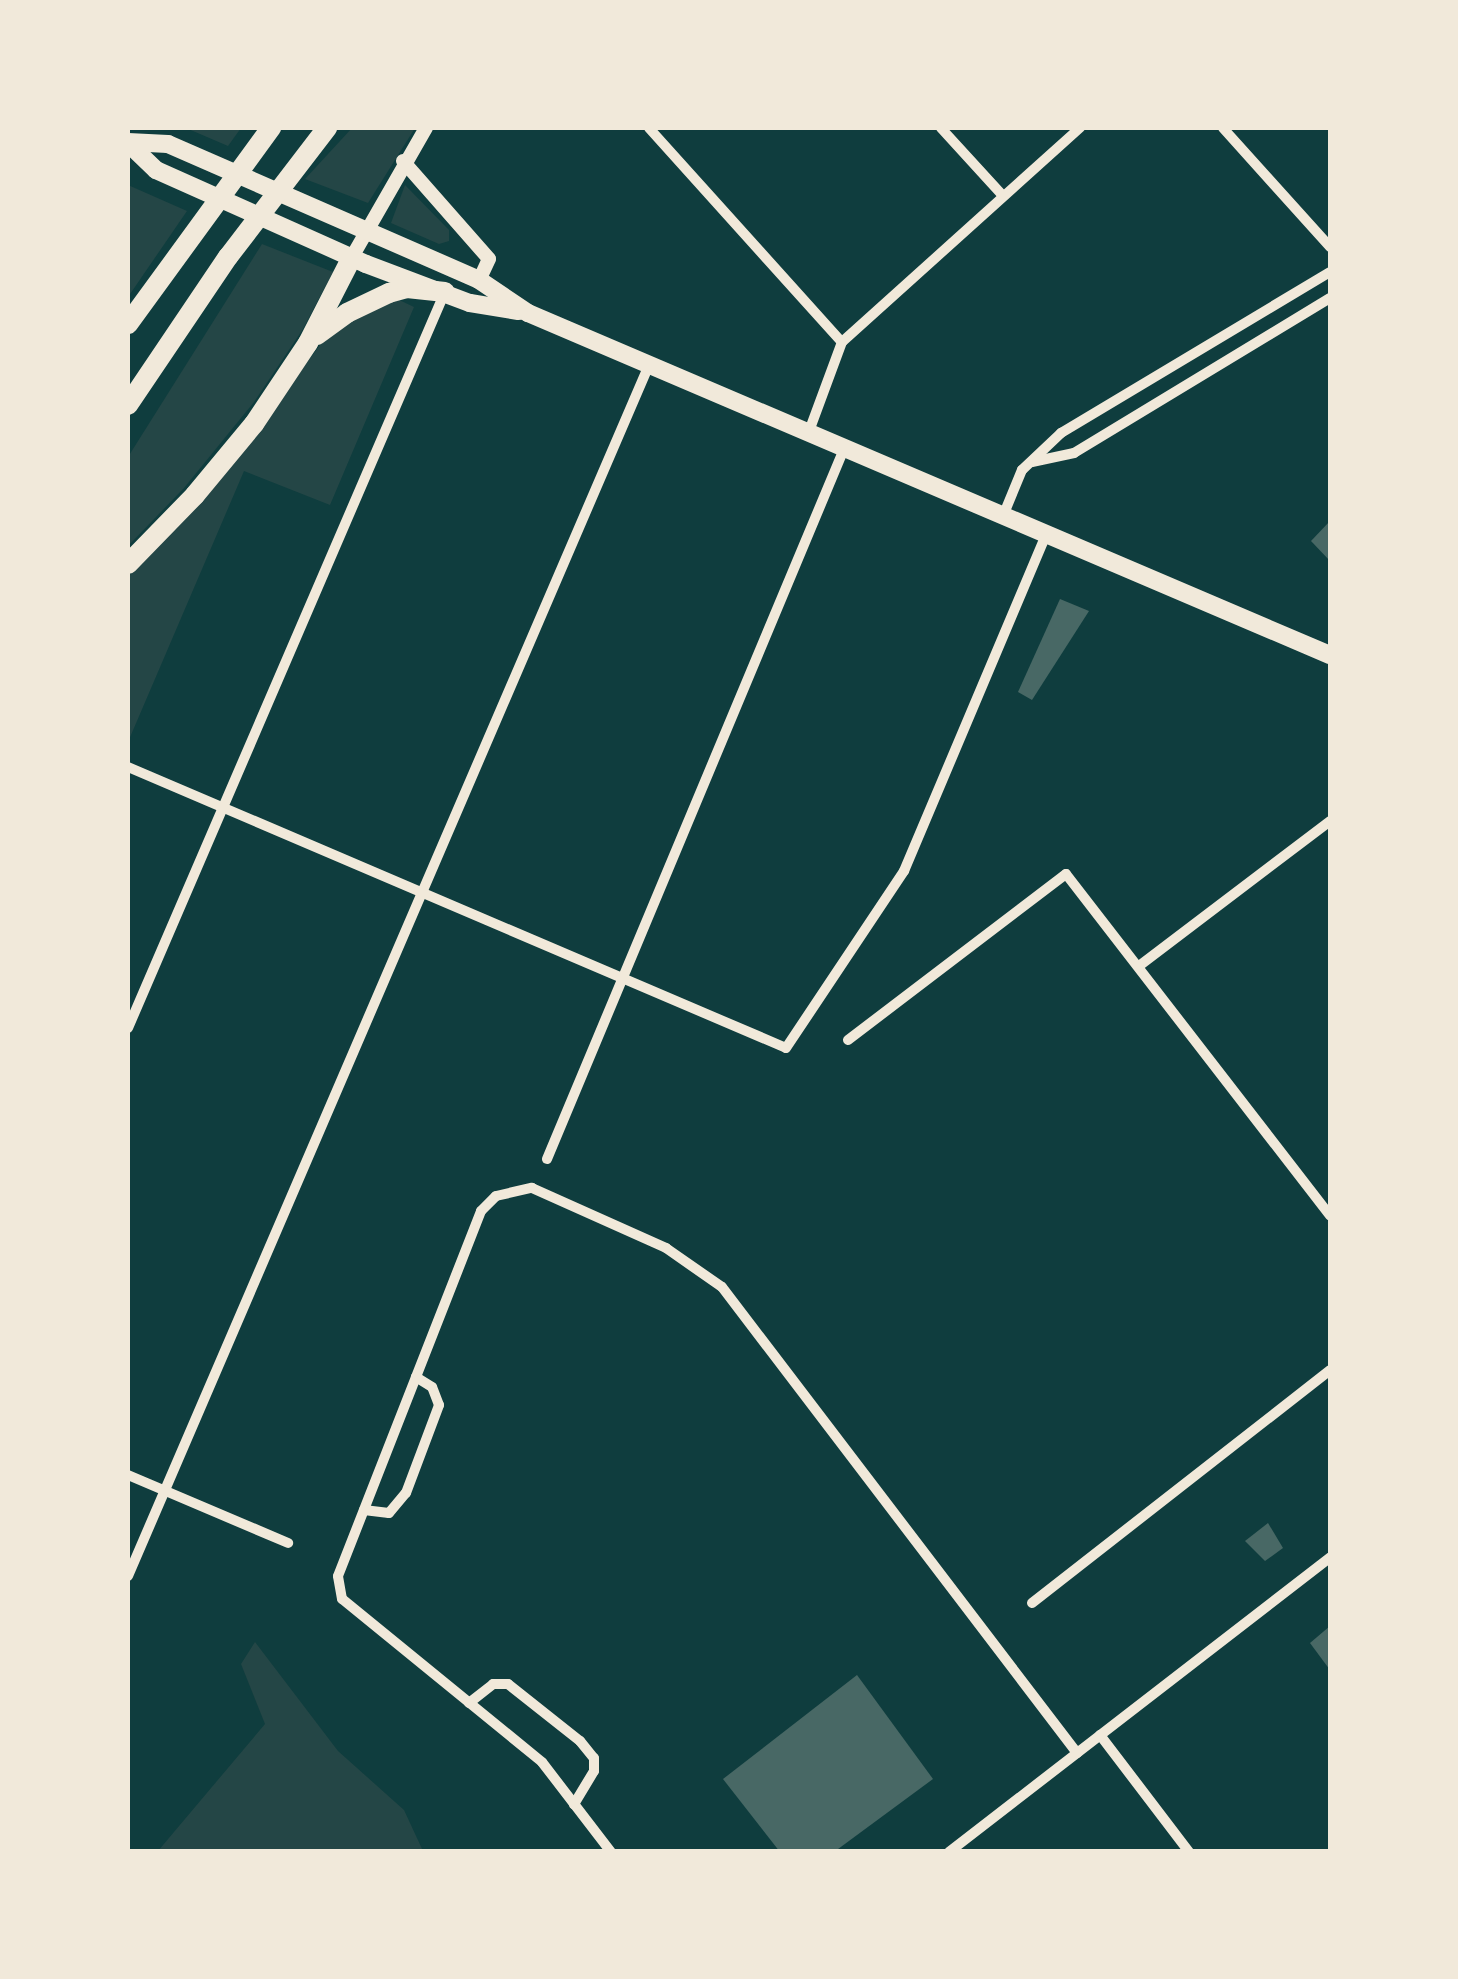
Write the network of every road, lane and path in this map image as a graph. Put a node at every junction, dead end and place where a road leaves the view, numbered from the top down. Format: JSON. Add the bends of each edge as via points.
{"nodes":[{"id":1,"x":271,"y":128,"type":"edge"},
{"id":2,"x":327,"y":128,"type":"edge"},
{"id":3,"x":426,"y":128,"type":"edge"},
{"id":4,"x":649,"y":128,"type":"edge"},
{"id":5,"x":941,"y":128,"type":"edge"},
{"id":6,"x":1080,"y":128,"type":"edge"},
{"id":7,"x":1223,"y":128,"type":"edge"},
{"id":8,"x":128,"y":142,"type":"edge"},
{"id":9,"x":404,"y":160,"type":"junction"},
{"id":10,"x":1003,"y":196,"type":"junction"},
{"id":11,"x":366,"y":231,"type":"junction"},
{"id":12,"x":1330,"y":247,"type":"edge"},
{"id":13,"x":352,"y":258,"type":"junction"},
{"id":14,"x":1330,"y":272,"type":"edge"},
{"id":15,"x":480,"y":280,"type":"junction"},
{"id":16,"x":444,"y":292,"type":"junction"},
{"id":17,"x":1330,"y":298,"type":"edge"},
{"id":18,"x":528,"y":313,"type":"junction"},
{"id":19,"x":128,"y":324,"type":"edge"},
{"id":20,"x":842,"y":342,"type":"junction"},
{"id":21,"x":308,"y":343,"type":"junction"},
{"id":22,"x":649,"y":365,"type":"junction"},
{"id":23,"x":128,"y":405,"type":"edge"},
{"id":24,"x":808,"y":434,"type":"junction"},
{"id":25,"x":844,"y":449,"type":"junction"},
{"id":26,"x":1031,"y":462,"type":"junction"},
{"id":27,"x":1002,"y":516,"type":"junction"},
{"id":28,"x":1046,"y":535,"type":"junction"},
{"id":29,"x":128,"y":564,"type":"edge"},
{"id":30,"x":1330,"y":655,"type":"edge"},
{"id":31,"x":128,"y":767,"type":"edge"},
{"id":32,"x":222,"y":807,"type":"junction"},
{"id":33,"x":1330,"y":820,"type":"edge"},
{"id":34,"x":423,"y":893,"type":"junction"},
{"id":35,"x":1139,"y":966,"type":"junction"},
{"id":36,"x":623,"y":978,"type":"junction"},
{"id":37,"x":128,"y":1028,"type":"edge"},
{"id":38,"x":848,"y":1040,"type":"dead end"},
{"id":39,"x":548,"y":1159,"type":"dead end"},
{"id":40,"x":1330,"y":1216,"type":"edge"},
{"id":41,"x":1330,"y":1370,"type":"edge"},
{"id":42,"x":416,"y":1377,"type":"junction"},
{"id":43,"x":128,"y":1475,"type":"edge"},
{"id":44,"x":166,"y":1491,"type":"junction"},
{"id":45,"x":364,"y":1510,"type":"junction"},
{"id":46,"x":288,"y":1543,"type":"dead end"},
{"id":47,"x":1330,"y":1558,"type":"edge"},
{"id":48,"x":128,"y":1576,"type":"edge"},
{"id":49,"x":1032,"y":1602,"type":"dead end"},
{"id":50,"x":469,"y":1702,"type":"junction"},
{"id":51,"x":1100,"y":1735,"type":"junction"},
{"id":52,"x":1077,"y":1752,"type":"junction"},
{"id":53,"x":574,"y":1804,"type":"junction"},
{"id":54,"x":610,"y":1852,"type":"edge"},
{"id":55,"x":948,"y":1852,"type":"edge"},
{"id":56,"x":1189,"y":1852,"type":"edge"}],
"edges":[{"from":1,"to":19,"type":"highway"},
{"from":2,"to":23,"type":"highway","via":[[228,257]]},
{"from":3,"to":9,"type":"street"},
{"from":4,"to":20,"type":"street"},
{"from":5,"to":10,"type":"street"},
{"from":6,"to":10,"type":"street"},
{"from":7,"to":12,"type":"street"},
{"from":8,"to":11,"type":"main road","via":[[168,144]]},
{"from":8,"to":13,"type":"main road","via":[[156,170]]},
{"from":9,"to":11,"type":"street"},
{"from":9,"to":15,"type":"street","via":[[489,259]]},
{"from":10,"to":20,"type":"street"},
{"from":11,"to":13,"type":"street"},
{"from":11,"to":15,"type":"main road"},
{"from":13,"to":16,"type":"main road"},
{"from":13,"to":21,"type":"highway"},
{"from":14,"to":26,"type":"street","via":[[1061,433]]},
{"from":15,"to":18,"type":"main road"},
{"from":16,"to":18,"type":"main road"},
{"from":16,"to":21,"type":"highway","via":[[389,293]]},
{"from":16,"to":32,"type":"street"},
{"from":17,"to":26,"type":"street","via":[[1074,453]]},
{"from":18,"to":22,"type":"main road"},
{"from":20,"to":24,"type":"street"},
{"from":21,"to":29,"type":"highway","via":[[235,449]]},
{"from":22,"to":24,"type":"main road"},
{"from":22,"to":34,"type":"street"},
{"from":24,"to":25,"type":"main road"},
{"from":25,"to":27,"type":"main road"},
{"from":25,"to":36,"type":"street"},
{"from":26,"to":27,"type":"street"},
{"from":27,"to":28,"type":"main road"},
{"from":28,"to":30,"type":"main road"},
{"from":28,"to":36,"type":"street","via":[[904,871],[786,1048]]},
{"from":31,"to":32,"type":"street"},
{"from":32,"to":34,"type":"street"},
{"from":32,"to":37,"type":"street"},
{"from":33,"to":35,"type":"street"},
{"from":34,"to":36,"type":"street"},
{"from":34,"to":44,"type":"street"},
{"from":35,"to":38,"type":"street","via":[[1066,874]]},
{"from":35,"to":40,"type":"street"},
{"from":36,"to":39,"type":"street"},
{"from":41,"to":49,"type":"street"},
{"from":42,"to":45,"type":"street"},
{"from":42,"to":45,"type":"street","via":[[432,1387],[440,1405],[406,1492],[390,1514]]},
{"from":42,"to":52,"type":"street","via":[[480,1211],[496,1196],[532,1188],[666,1248],[722,1287]]},
{"from":43,"to":44,"type":"street"},
{"from":44,"to":46,"type":"street"},
{"from":44,"to":48,"type":"street"},
{"from":45,"to":50,"type":"street","via":[[338,1576],[342,1599]]},
{"from":47,"to":51,"type":"street"},
{"from":50,"to":53,"type":"street","via":[[542,1762]]},
{"from":50,"to":53,"type":"street","via":[[493,1684],[508,1684],[580,1742],[594,1758],[594,1771]]},
{"from":51,"to":52,"type":"street"},
{"from":51,"to":56,"type":"street"},
{"from":52,"to":55,"type":"street"},
{"from":53,"to":54,"type":"street"}]}
